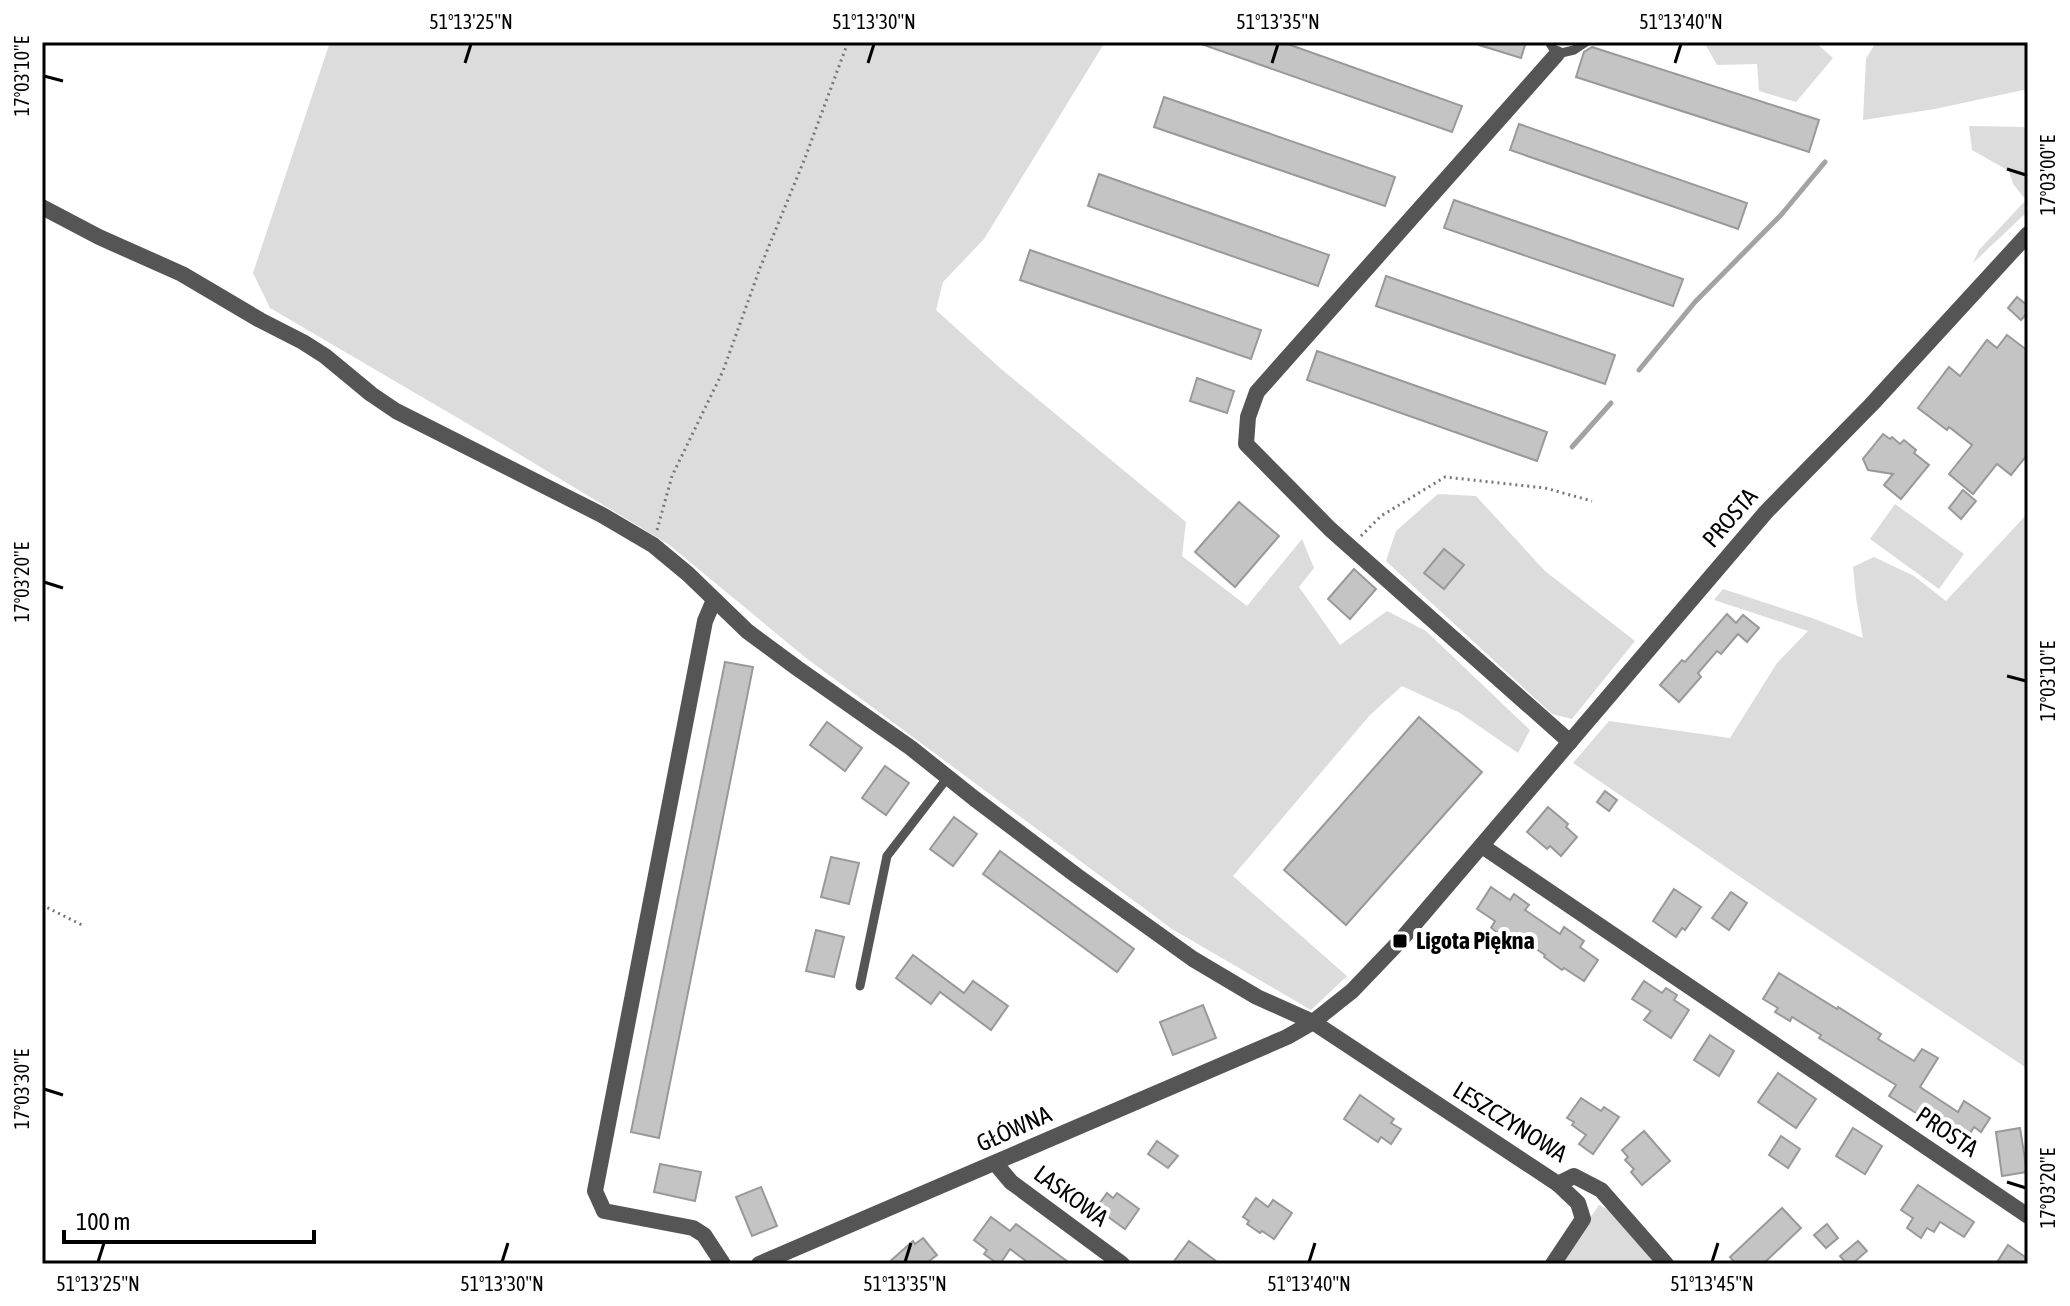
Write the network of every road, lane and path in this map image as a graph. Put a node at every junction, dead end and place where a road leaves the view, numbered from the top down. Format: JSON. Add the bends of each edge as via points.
{"nodes":[{"id":1,"x":848,"y":42,"type":"edge"},
{"id":2,"x":1586,"y":42,"type":"edge"},
{"id":3,"x":1553,"y":48,"type":"edge"},
{"id":4,"x":42,"y":207,"type":"edge"},
{"id":5,"x":2028,"y":234,"type":"edge"},
{"id":6,"x":1592,"y":501,"type":"dead end"},
{"id":7,"x":653,"y":545,"type":"junction"},
{"id":8,"x":1349,"y":546,"type":"junction"},
{"id":9,"x":714,"y":600,"type":"junction"},
{"id":10,"x":1570,"y":742,"type":"junction"},
{"id":11,"x":948,"y":777,"type":"junction"},
{"id":12,"x":1482,"y":846,"type":"junction"},
{"id":13,"x":42,"y":905,"type":"edge"},
{"id":14,"x":84,"y":926,"type":"dead end"},
{"id":15,"x":860,"y":986,"type":"dead end"},
{"id":16,"x":1313,"y":1022,"type":"junction"},
{"id":17,"x":1287,"y":1037,"type":"joint"},
{"id":18,"x":995,"y":1163,"type":"junction"},
{"id":19,"x":1558,"y":1184,"type":"junction"},
{"id":20,"x":2028,"y":1216,"type":"edge"},
{"id":21,"x":723,"y":1264,"type":"edge"},
{"id":22,"x":759,"y":1264,"type":"edge"},
{"id":23,"x":1122,"y":1264,"type":"edge"},
{"id":24,"x":1553,"y":1264,"type":"edge"},
{"id":25,"x":1666,"y":1264,"type":"edge"}],
"edges":[{"from":1,"to":7,"type":"path","via":[[723,371],[672,476]]},
{"from":2,"to":3,"type":"lane","via":[[1574,50]]},
{"from":3,"to":8,"type":"street","via":[[1257,392],[1246,444]]},
{"from":4,"to":7,"type":"street","name":"LESZCZYNOWA","via":[[182,274],[314,349],[396,411]]},
{"from":5,"to":10,"type":"street","name":"PROSTA","via":[[1766,512]]},
{"from":6,"to":8,"type":"path","via":[[1545,488],[1445,477],[1381,516]]},
{"from":7,"to":9,"type":"street","name":"LESZCZYNOWA"},
{"from":8,"to":10,"type":"street"},
{"from":9,"to":11,"type":"street","name":"LESZCZYNOWA","via":[[759,640]]},
{"from":9,"to":21,"type":"street","via":[[705,621],[595,1191],[604,1211],[693,1228]]},
{"from":10,"to":12,"type":"street","name":"PROSTA"},
{"from":11,"to":15,"type":"lane","via":[[887,856]]},
{"from":11,"to":16,"type":"street","name":"LESZCZYNOWA","via":[[1193,959]]},
{"from":12,"to":16,"type":"street","name":"PROSTA","via":[[1360,983]]},
{"from":12,"to":20,"type":"street","name":"PROSTA"},
{"from":13,"to":14,"type":"path"},
{"from":16,"to":17,"type":"street","name":"PROSTA"},
{"from":16,"to":19,"type":"street","name":"LESZCZYNOWA"},
{"from":17,"to":18,"type":"street","name":"GŁÓWNA"},
{"from":18,"to":22,"type":"street","name":"GŁÓWNA"},
{"from":18,"to":23,"type":"street","name":"LASKOWA","via":[[1011,1182]]},
{"from":19,"to":24,"type":"street","via":[[1578,1203],[1583,1219]]},
{"from":19,"to":25,"type":"street","name":"LESZCZYNOWA","via":[[1574,1176],[1601,1190]]}]}
